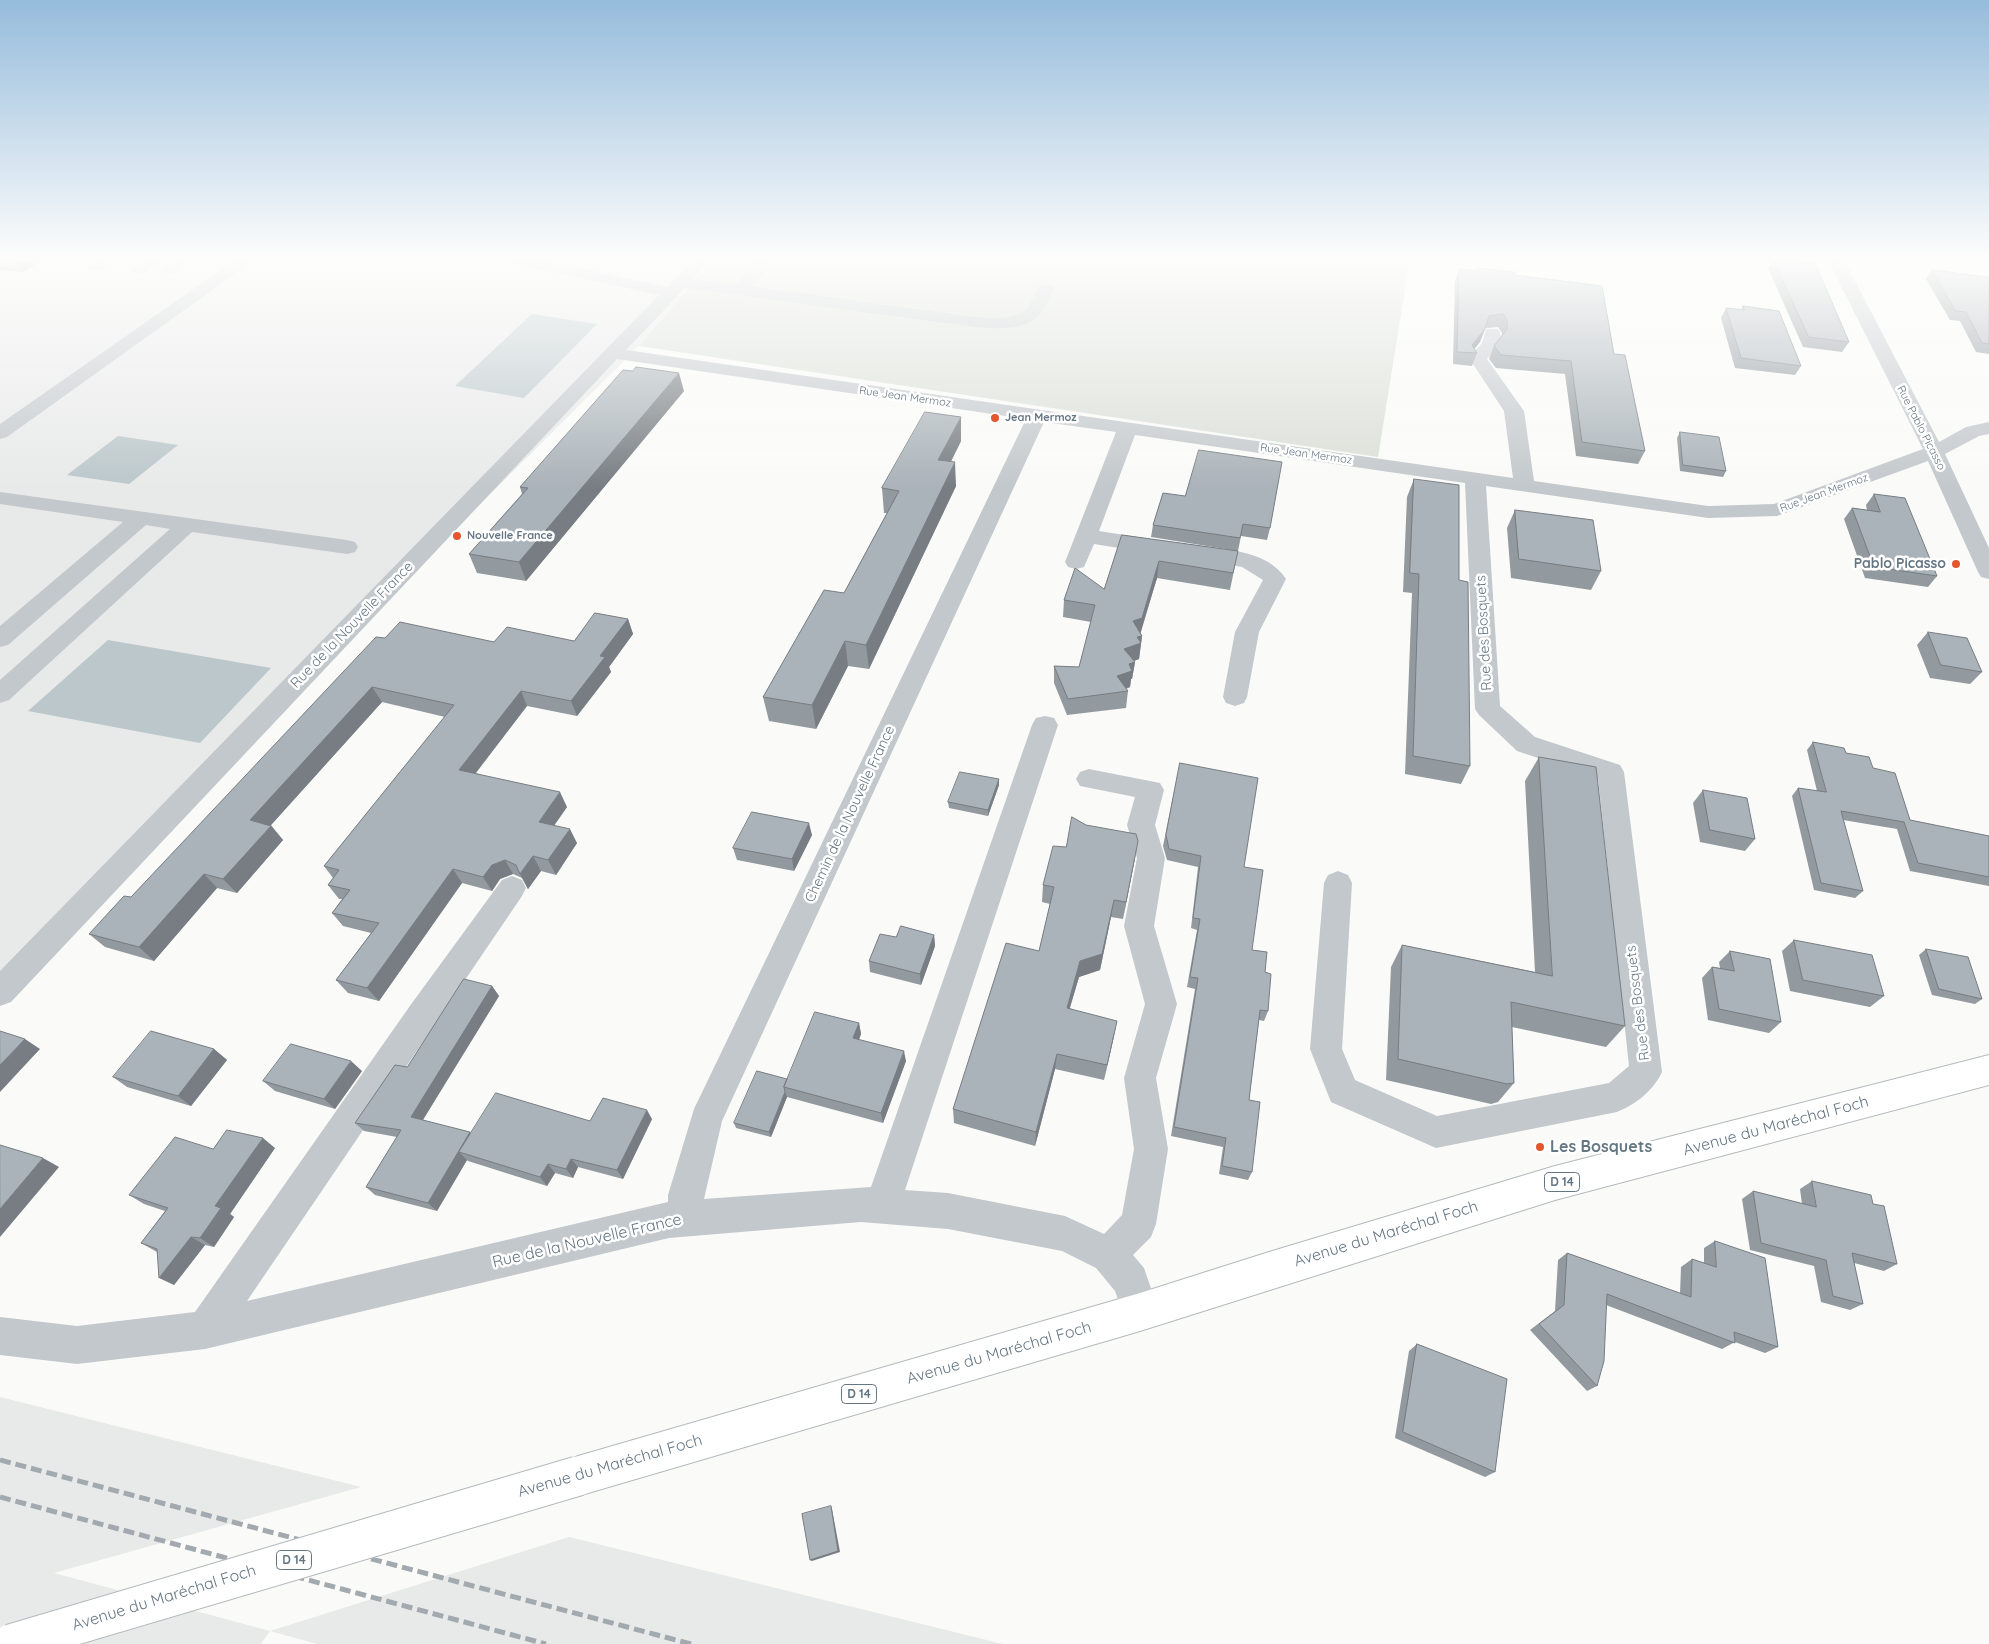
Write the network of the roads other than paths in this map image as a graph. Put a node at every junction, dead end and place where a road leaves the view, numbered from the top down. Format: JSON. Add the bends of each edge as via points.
{"nodes":[{"id":1,"x":140,"y":335,"type":"edge"},
{"id":2,"x":628,"y":335,"type":"edge"},
{"id":3,"x":1492,"y":335,"type":"edge"},
{"id":4,"x":1874,"y":335,"type":"edge"},
{"id":5,"x":611,"y":353,"type":"junction"},
{"id":6,"x":1036,"y":416,"type":"junction"},
{"id":7,"x":1989,"y":428,"type":"edge"},
{"id":8,"x":1127,"y":429,"type":"junction"},
{"id":9,"x":0,"y":433,"type":"edge"},
{"id":10,"x":1934,"y":452,"type":"junction"},
{"id":11,"x":1475,"y":478,"type":"junction"},
{"id":12,"x":1524,"y":485,"type":"junction"},
{"id":13,"x":0,"y":498,"type":"edge"},
{"id":14,"x":141,"y":518,"type":"junction"},
{"id":15,"x":187,"y":525,"type":"junction"},
{"id":16,"x":1086,"y":536,"type":"junction"},
{"id":17,"x":347,"y":548,"type":"dead end"},
{"id":18,"x":1076,"y":562,"type":"dead end"},
{"id":19,"x":1989,"y":572,"type":"edge"},
{"id":20,"x":0,"y":639,"type":"edge"},
{"id":21,"x":0,"y":694,"type":"edge"},
{"id":22,"x":1235,"y":697,"type":"dead end"},
{"id":23,"x":1045,"y":725,"type":"dead end"},
{"id":24,"x":1089,"y":778,"type":"dead end"},
{"id":25,"x":1338,"y":883,"type":"dead end"},
{"id":26,"x":512,"y":888,"type":"dead end"},
{"id":27,"x":0,"y":992,"type":"edge"},
{"id":28,"x":1989,"y":1070,"type":"edge"},
{"id":29,"x":882,"y":1206,"type":"junction"},
{"id":30,"x":686,"y":1218,"type":"junction"},
{"id":31,"x":1109,"y":1255,"type":"junction"},
{"id":32,"x":1140,"y":1312,"type":"junction"},
{"id":33,"x":205,"y":1330,"type":"junction"},
{"id":34,"x":0,"y":1336,"type":"edge"},
{"id":35,"x":11,"y":1644,"type":"edge"}],
"edges":[{"from":1,"to":9,"type":"street"},
{"from":2,"to":5,"type":"street","name":"Rue de la Nouvelle France"},
{"from":3,"to":12,"type":"street","via":[[1491,344],[1478,358],[1514,411]]},
{"from":4,"to":10,"type":"street","name":"Rue Pablo Picasso"},
{"from":5,"to":6,"type":"street","name":"Rue Jean Mermoz"},
{"from":5,"to":27,"type":"street","name":"Rue de la Nouvelle France"},
{"from":6,"to":8,"type":"street","name":"Rue Jean Mermoz"},
{"from":6,"to":30,"type":"street","name":"Chemin de la Nouvelle France","via":[[706,1120],[686,1194]]},
{"from":7,"to":10,"type":"street","name":"Rue Jean Mermoz","via":[[1973,431]]},
{"from":8,"to":11,"type":"street","name":"Rue Jean Mermoz"},
{"from":8,"to":16,"type":"street"},
{"from":10,"to":12,"type":"street","name":"Rue Jean Mermoz","via":[[1777,510],[1708,512]]},
{"from":10,"to":19,"type":"street","name":"Rue Pablo Picasso"},
{"from":11,"to":12,"type":"street","name":"Rue Jean Mermoz"},
{"from":11,"to":25,"type":"street","name":"Rue des Bosquets","via":[[1488,709],[1526,744],[1611,772],[1646,1072],[1617,1097],[1436,1132],[1343,1091],[1326,1049]]},
{"from":13,"to":14,"type":"street"},
{"from":14,"to":15,"type":"street"},
{"from":14,"to":20,"type":"street"},
{"from":15,"to":17,"type":"street"},
{"from":15,"to":21,"type":"street"},
{"from":16,"to":18,"type":"street"},
{"from":16,"to":22,"type":"street","via":[[1246,561],[1267,570],[1274,579],[1247,632]]},
{"from":23,"to":29,"type":"street"},
{"from":24,"to":31,"type":"street","via":[[1151,790],[1141,825],[1151,858],[1139,926],[1161,1004],[1140,1078],[1151,1149],[1138,1224]]},
{"from":26,"to":33,"type":"street"},
{"from":28,"to":32,"type":"main road","name":"Avenue du Maréchal Foch","number":"D 14","via":[[1555,1183]]},
{"from":29,"to":30,"type":"street","name":"Rue de la Nouvelle France","via":[[861,1204]]},
{"from":29,"to":31,"type":"street","name":"Rue de la Nouvelle France","via":[[948,1211],[1065,1234]]},
{"from":30,"to":33,"type":"street","name":"Rue de la Nouvelle France"},
{"from":31,"to":32,"type":"street","name":"Rue de la Nouvelle France","via":[[1131,1281]]},
{"from":32,"to":35,"type":"main road","name":"Avenue du Maréchal Foch","number":"D 14","bridge":true},
{"from":33,"to":34,"type":"street","name":"Rue de la Nouvelle France","via":[[77,1345]]}]}
